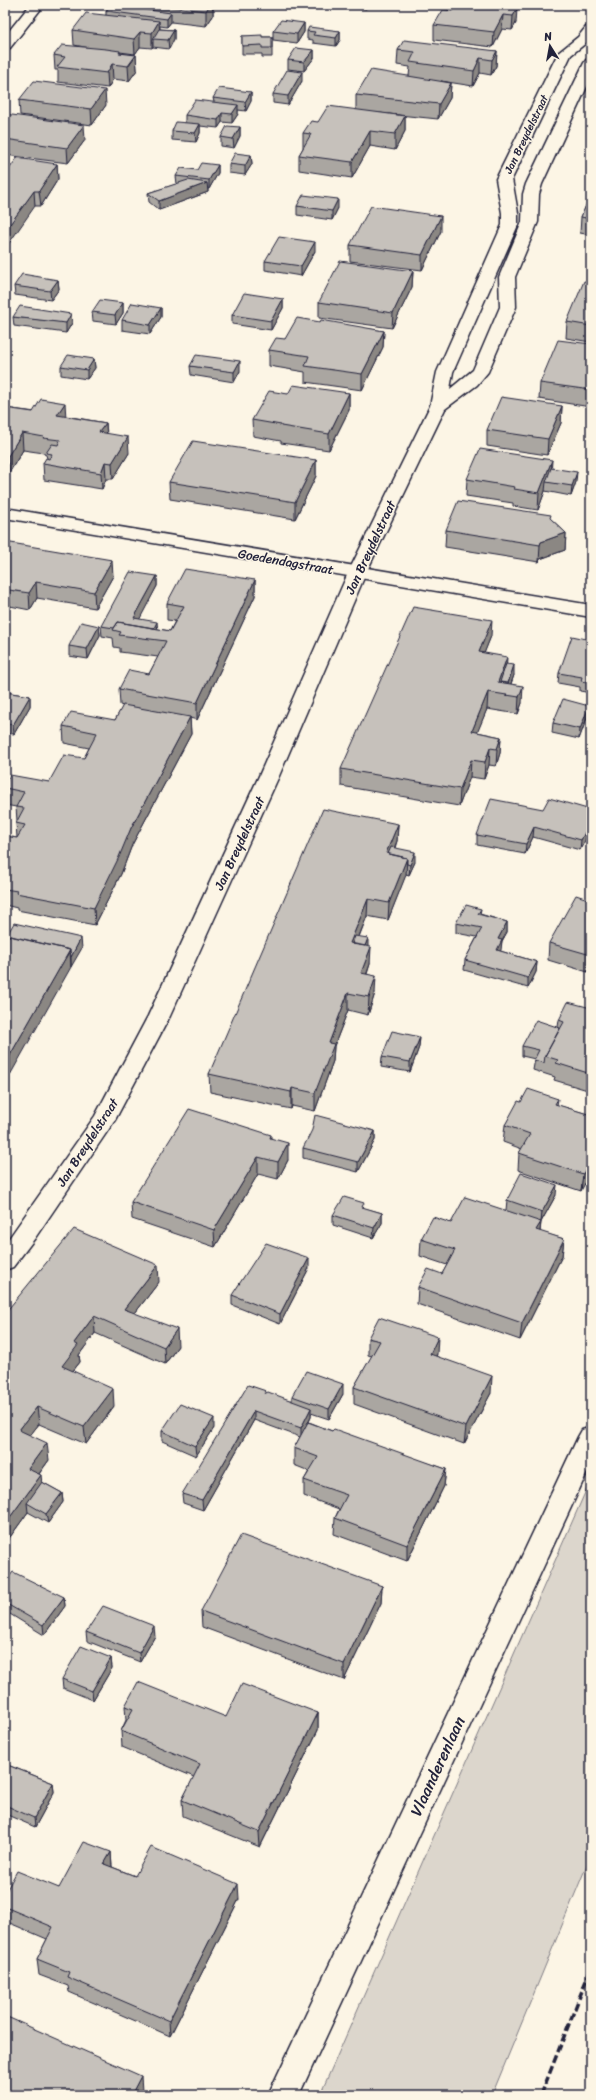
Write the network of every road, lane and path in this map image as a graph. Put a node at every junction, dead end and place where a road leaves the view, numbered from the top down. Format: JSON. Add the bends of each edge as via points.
{"nodes":[{"id":1,"x":37,"y":5,"type":"edge"},
{"id":2,"x":591,"y":30,"type":"edge"},
{"id":3,"x":5,"y":45,"type":"edge"},
{"id":4,"x":591,"y":63,"type":"edge"},
{"id":5,"x":438,"y":406,"type":"junction"},
{"id":6,"x":5,"y":513,"type":"edge"},
{"id":7,"x":357,"y":573,"type":"junction"},
{"id":8,"x":591,"y":611,"type":"edge"},
{"id":9,"x":5,"y":1261,"type":"edge"},
{"id":10,"x":591,"y":1437,"type":"edge"},
{"id":11,"x":283,"y":2095,"type":"edge"}],
"edges":[{"from":1,"to":3,"type":"street"},
{"from":2,"to":5,"type":"street","name":"Jan Breydelstraat","via":[[583,40],[565,53],[504,179],[511,213],[510,225],[445,372]]},
{"from":4,"to":5,"type":"street","name":"Jan Breydelstraat","via":[[534,184],[530,222],[507,278],[508,306],[480,372]]},
{"from":5,"to":7,"type":"street","name":"Jan Breydelstraat"},
{"from":6,"to":7,"type":"street","name":"Goedendagstraat"},
{"from":7,"to":8,"type":"street","name":"Goedendagstraat"},
{"from":7,"to":9,"type":"street","name":"Jan Breydelstraat","via":[[269,776],[159,1016],[104,1120]]},
{"from":10,"to":11,"type":"street","name":"Vlaanderenlaan"}]}
